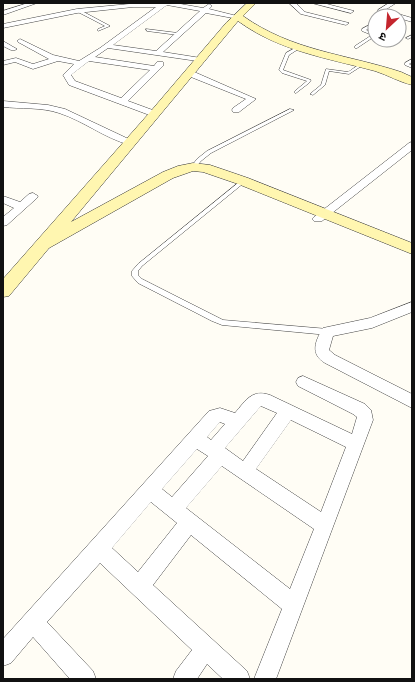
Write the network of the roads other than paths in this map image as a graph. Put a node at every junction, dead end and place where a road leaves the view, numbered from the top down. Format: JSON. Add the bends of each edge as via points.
{"nodes":[{"id":1,"x":151,"y":3,"type":"edge"},
{"id":2,"x":213,"y":3,"type":"edge"},
{"id":3,"x":252,"y":3,"type":"edge"},
{"id":4,"x":293,"y":3,"type":"edge"},
{"id":5,"x":302,"y":3,"type":"edge"},
{"id":6,"x":316,"y":3,"type":"edge"},
{"id":7,"x":37,"y":4,"type":"edge"},
{"id":8,"x":165,"y":4,"type":"edge"},
{"id":9,"x":79,"y":11,"type":"junction"},
{"id":10,"x":203,"y":11,"type":"junction"},
{"id":11,"x":351,"y":11,"type":"dead end"},
{"id":12,"x":3,"y":13,"type":"edge"},
{"id":13,"x":234,"y":21,"type":"junction"},
{"id":14,"x":3,"y":26,"type":"edge"},
{"id":15,"x":336,"y":28,"type":"dead end"},
{"id":16,"x":99,"y":30,"type":"dead end"},
{"id":17,"x":147,"y":30,"type":"dead end"},
{"id":18,"x":178,"y":34,"type":"junction"},
{"id":19,"x":367,"y":40,"type":"edge"},
{"id":20,"x":20,"y":41,"type":"dead end"},
{"id":21,"x":3,"y":43,"type":"edge"},
{"id":22,"x":107,"y":46,"type":"junction"},
{"id":23,"x":356,"y":47,"type":"dead end"},
{"id":24,"x":298,"y":48,"type":"junction"},
{"id":25,"x":13,"y":49,"type":"dead end"},
{"id":26,"x":158,"y":53,"type":"junction"},
{"id":27,"x":170,"y":55,"type":"junction"},
{"id":28,"x":87,"y":58,"type":"junction"},
{"id":29,"x":55,"y":59,"type":"junction"},
{"id":30,"x":201,"y":60,"type":"junction"},
{"id":31,"x":412,"y":60,"type":"edge"},
{"id":32,"x":3,"y":63,"type":"edge"},
{"id":33,"x":80,"y":63,"type":"junction"},
{"id":34,"x":360,"y":65,"type":"junction"},
{"id":35,"x":412,"y":67,"type":"edge"},
{"id":36,"x":155,"y":68,"type":"junction"},
{"id":37,"x":189,"y":74,"type":"junction"},
{"id":38,"x":411,"y":80,"type":"edge"},
{"id":39,"x":296,"y":92,"type":"dead end"},
{"id":40,"x":312,"y":94,"type":"dead end"},
{"id":41,"x":122,"y":102,"type":"junction"},
{"id":42,"x":3,"y":104,"type":"edge"},
{"id":43,"x":236,"y":110,"type":"dead end"},
{"id":44,"x":292,"y":110,"type":"dead end"},
{"id":45,"x":155,"y":114,"type":"junction"},
{"id":46,"x":130,"y":142,"type":"junction"},
{"id":47,"x":412,"y":145,"type":"edge"},
{"id":48,"x":199,"y":168,"type":"junction"},
{"id":49,"x":240,"y":183,"type":"junction"},
{"id":50,"x":33,"y":196,"type":"dead end"},
{"id":51,"x":3,"y":199,"type":"edge"},
{"id":52,"x":21,"y":207,"type":"junction"},
{"id":53,"x":321,"y":217,"type":"junction"},
{"id":54,"x":3,"y":222,"type":"edge"},
{"id":55,"x":44,"y":244,"type":"junction"},
{"id":56,"x":412,"y":249,"type":"edge"},
{"id":57,"x":412,"y":256,"type":"edge"},
{"id":58,"x":3,"y":291,"type":"edge"},
{"id":59,"x":412,"y":307,"type":"edge"},
{"id":60,"x":328,"y":332,"type":"junction"},
{"id":61,"x":303,"y":382,"type":"dead end"},
{"id":62,"x":412,"y":401,"type":"edge"},
{"id":63,"x":288,"y":411,"type":"junction"},
{"id":64,"x":237,"y":422,"type":"junction"},
{"id":65,"x":196,"y":438,"type":"junction"},
{"id":66,"x":356,"y":444,"type":"junction"},
{"id":67,"x":217,"y":452,"type":"junction"},
{"id":68,"x":245,"y":471,"type":"junction"},
{"id":69,"x":150,"y":490,"type":"junction"},
{"id":70,"x":174,"y":508,"type":"junction"},
{"id":71,"x":190,"y":522,"type":"junction"},
{"id":72,"x":324,"y":524,"type":"junction"},
{"id":73,"x":99,"y":549,"type":"junction"},
{"id":74,"x":139,"y":587,"type":"junction"},
{"id":75,"x":293,"y":605,"type":"junction"},
{"id":76,"x":33,"y":622,"type":"junction"},
{"id":77,"x":205,"y":649,"type":"junction"},
{"id":78,"x":3,"y":655,"type":"edge"},
{"id":79,"x":85,"y":679,"type":"edge"},
{"id":80,"x":184,"y":679,"type":"edge"},
{"id":81,"x":239,"y":679,"type":"edge"},
{"id":82,"x":265,"y":679,"type":"edge"}],
"edges":[{"from":1,"to":8,"type":"street"},
{"from":1,"to":9,"type":"street"},
{"from":2,"to":10,"type":"street"},
{"from":3,"to":13,"type":"street"},
{"from":4,"to":5,"type":"street"},
{"from":4,"to":15,"type":"street","via":[[303,13],[349,22]]},
{"from":6,"to":11,"type":"street"},
{"from":7,"to":12,"type":"street"},
{"from":8,"to":10,"type":"street"},
{"from":8,"to":22,"type":"street","via":[[139,20]]},
{"from":9,"to":14,"type":"street","via":[[42,16]]},
{"from":9,"to":16,"type":"lane","via":[[108,26]]},
{"from":10,"to":13,"type":"street"},
{"from":10,"to":18,"type":"street"},
{"from":13,"to":24,"type":"street"},
{"from":13,"to":30,"type":"street"},
{"from":17,"to":18,"type":"lane"},
{"from":18,"to":26,"type":"street"},
{"from":19,"to":23,"type":"lane"},
{"from":20,"to":29,"type":"street"},
{"from":21,"to":25,"type":"street"},
{"from":22,"to":26,"type":"street"},
{"from":22,"to":28,"type":"street"},
{"from":24,"to":34,"type":"street","via":[[323,57]]},
{"from":24,"to":39,"type":"lane","via":[[287,54],[281,70],[309,80]]},
{"from":26,"to":27,"type":"street"},
{"from":27,"to":30,"type":"street"},
{"from":27,"to":36,"type":"street"},
{"from":28,"to":33,"type":"street"},
{"from":28,"to":36,"type":"street"},
{"from":29,"to":32,"type":"street","via":[[33,67],[16,60]]},
{"from":29,"to":33,"type":"street"},
{"from":30,"to":37,"type":"street"},
{"from":31,"to":35,"type":"lane","via":[[406,64]]},
{"from":33,"to":41,"type":"street","via":[[67,75],[68,79]]},
{"from":34,"to":38,"type":"street"},
{"from":34,"to":40,"type":"lane","via":[[350,73],[326,71],[323,85]]},
{"from":36,"to":41,"type":"street"},
{"from":37,"to":43,"type":"street","via":[[252,100]]},
{"from":37,"to":45,"type":"street"},
{"from":41,"to":45,"type":"street"},
{"from":42,"to":46,"type":"street","via":[[61,110],[110,136]]},
{"from":44,"to":48,"type":"lane","via":[[209,152],[199,160]]},
{"from":45,"to":46,"type":"street"},
{"from":46,"to":55,"type":"street"},
{"from":47,"to":53,"type":"street"},
{"from":48,"to":49,"type":"street"},
{"from":48,"to":55,"type":"street","via":[[183,169],[168,175]]},
{"from":49,"to":53,"type":"street"},
{"from":49,"to":60,"type":"lane","via":[[140,265],[135,270],[135,276],[140,281],[222,322]]},
{"from":50,"to":52,"type":"street"},
{"from":51,"to":52,"type":"street"},
{"from":52,"to":54,"type":"street"},
{"from":53,"to":56,"type":"street"},
{"from":53,"to":57,"type":"street"},
{"from":55,"to":58,"type":"street"},
{"from":59,"to":60,"type":"street","via":[[372,323]]},
{"from":60,"to":62,"type":"street","via":[[322,347],[323,354]]},
{"from":61,"to":66,"type":"street","via":[[359,409],[365,415]]},
{"from":63,"to":64,"type":"street","via":[[260,399],[255,401]]},
{"from":63,"to":66,"type":"street"},
{"from":63,"to":68,"type":"street"},
{"from":64,"to":65,"type":"street","via":[[219,414]]},
{"from":64,"to":67,"type":"street"},
{"from":65,"to":67,"type":"street"},
{"from":65,"to":69,"type":"street"},
{"from":66,"to":72,"type":"street"},
{"from":67,"to":68,"type":"street"},
{"from":67,"to":70,"type":"street"},
{"from":68,"to":72,"type":"street"},
{"from":69,"to":70,"type":"street"},
{"from":69,"to":73,"type":"street"},
{"from":70,"to":71,"type":"street"},
{"from":71,"to":74,"type":"street"},
{"from":71,"to":75,"type":"street"},
{"from":72,"to":75,"type":"street"},
{"from":73,"to":74,"type":"street"},
{"from":73,"to":76,"type":"street"},
{"from":74,"to":77,"type":"street"},
{"from":75,"to":82,"type":"street"},
{"from":76,"to":78,"type":"street"},
{"from":76,"to":79,"type":"street"},
{"from":77,"to":80,"type":"street"},
{"from":77,"to":81,"type":"street"}]}
